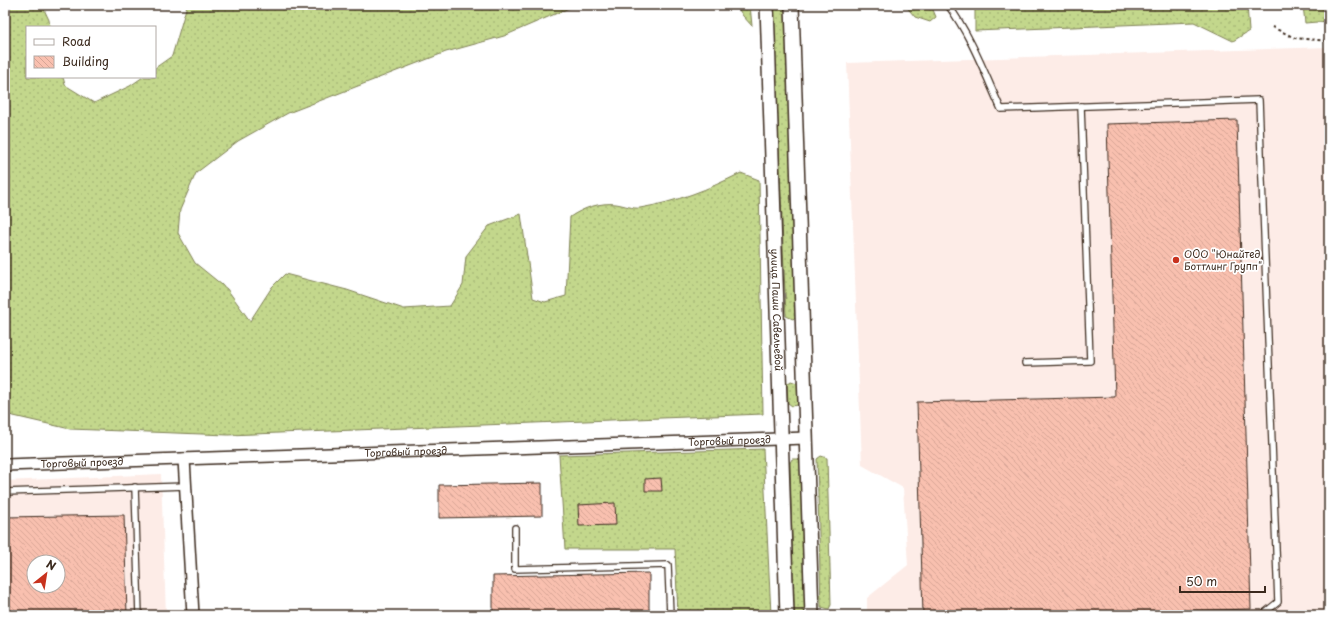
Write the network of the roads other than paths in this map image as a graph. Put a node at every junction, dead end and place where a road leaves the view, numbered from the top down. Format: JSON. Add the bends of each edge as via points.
{"nodes":[{"id":1,"x":767,"y":5,"type":"edge"},
{"id":2,"x":792,"y":5,"type":"edge"},
{"id":3,"x":948,"y":5,"type":"edge"},
{"id":4,"x":1081,"y":106,"type":"junction"},
{"id":5,"x":1025,"y":364,"type":"dead end"},
{"id":6,"x":782,"y":438,"type":"junction"},
{"id":7,"x":806,"y":438,"type":"junction"},
{"id":8,"x":184,"y":459,"type":"junction"},
{"id":9,"x":5,"y":464,"type":"edge"},
{"id":10,"x":186,"y":486,"type":"junction"},
{"id":11,"x":134,"y":488,"type":"junction"},
{"id":12,"x":5,"y":492,"type":"edge"},
{"id":13,"x":516,"y":528,"type":"dead end"},
{"id":14,"x":139,"y":615,"type":"edge"},
{"id":15,"x":193,"y":615,"type":"edge"},
{"id":16,"x":670,"y":615,"type":"edge"},
{"id":17,"x":787,"y":615,"type":"edge"},
{"id":18,"x":812,"y":615,"type":"edge"},
{"id":19,"x":1262,"y":615,"type":"edge"}],
"edges":[{"from":1,"to":6,"type":"street","name":"улица Паши Савельевой"},
{"from":2,"to":7,"type":"street"},
{"from":3,"to":4,"type":"lane","via":[[980,60],[1001,109]]},
{"from":4,"to":5,"type":"lane","via":[[1090,361]]},
{"from":4,"to":19,"type":"lane","via":[[1259,100],[1278,602]]},
{"from":6,"to":7,"type":"street","name":"Торговый проезд"},
{"from":6,"to":8,"type":"street","name":"Торговый проезд"},
{"from":6,"to":17,"type":"street","name":"улица Паши Савельевой"},
{"from":7,"to":18,"type":"street"},
{"from":8,"to":9,"type":"street","name":"Торговый проезд"},
{"from":8,"to":10,"type":"street"},
{"from":10,"to":11,"type":"lane"},
{"from":10,"to":15,"type":"street"},
{"from":11,"to":12,"type":"lane"},
{"from":11,"to":14,"type":"lane"},
{"from":13,"to":16,"type":"lane","via":[[515,569],[668,565]]}]}
